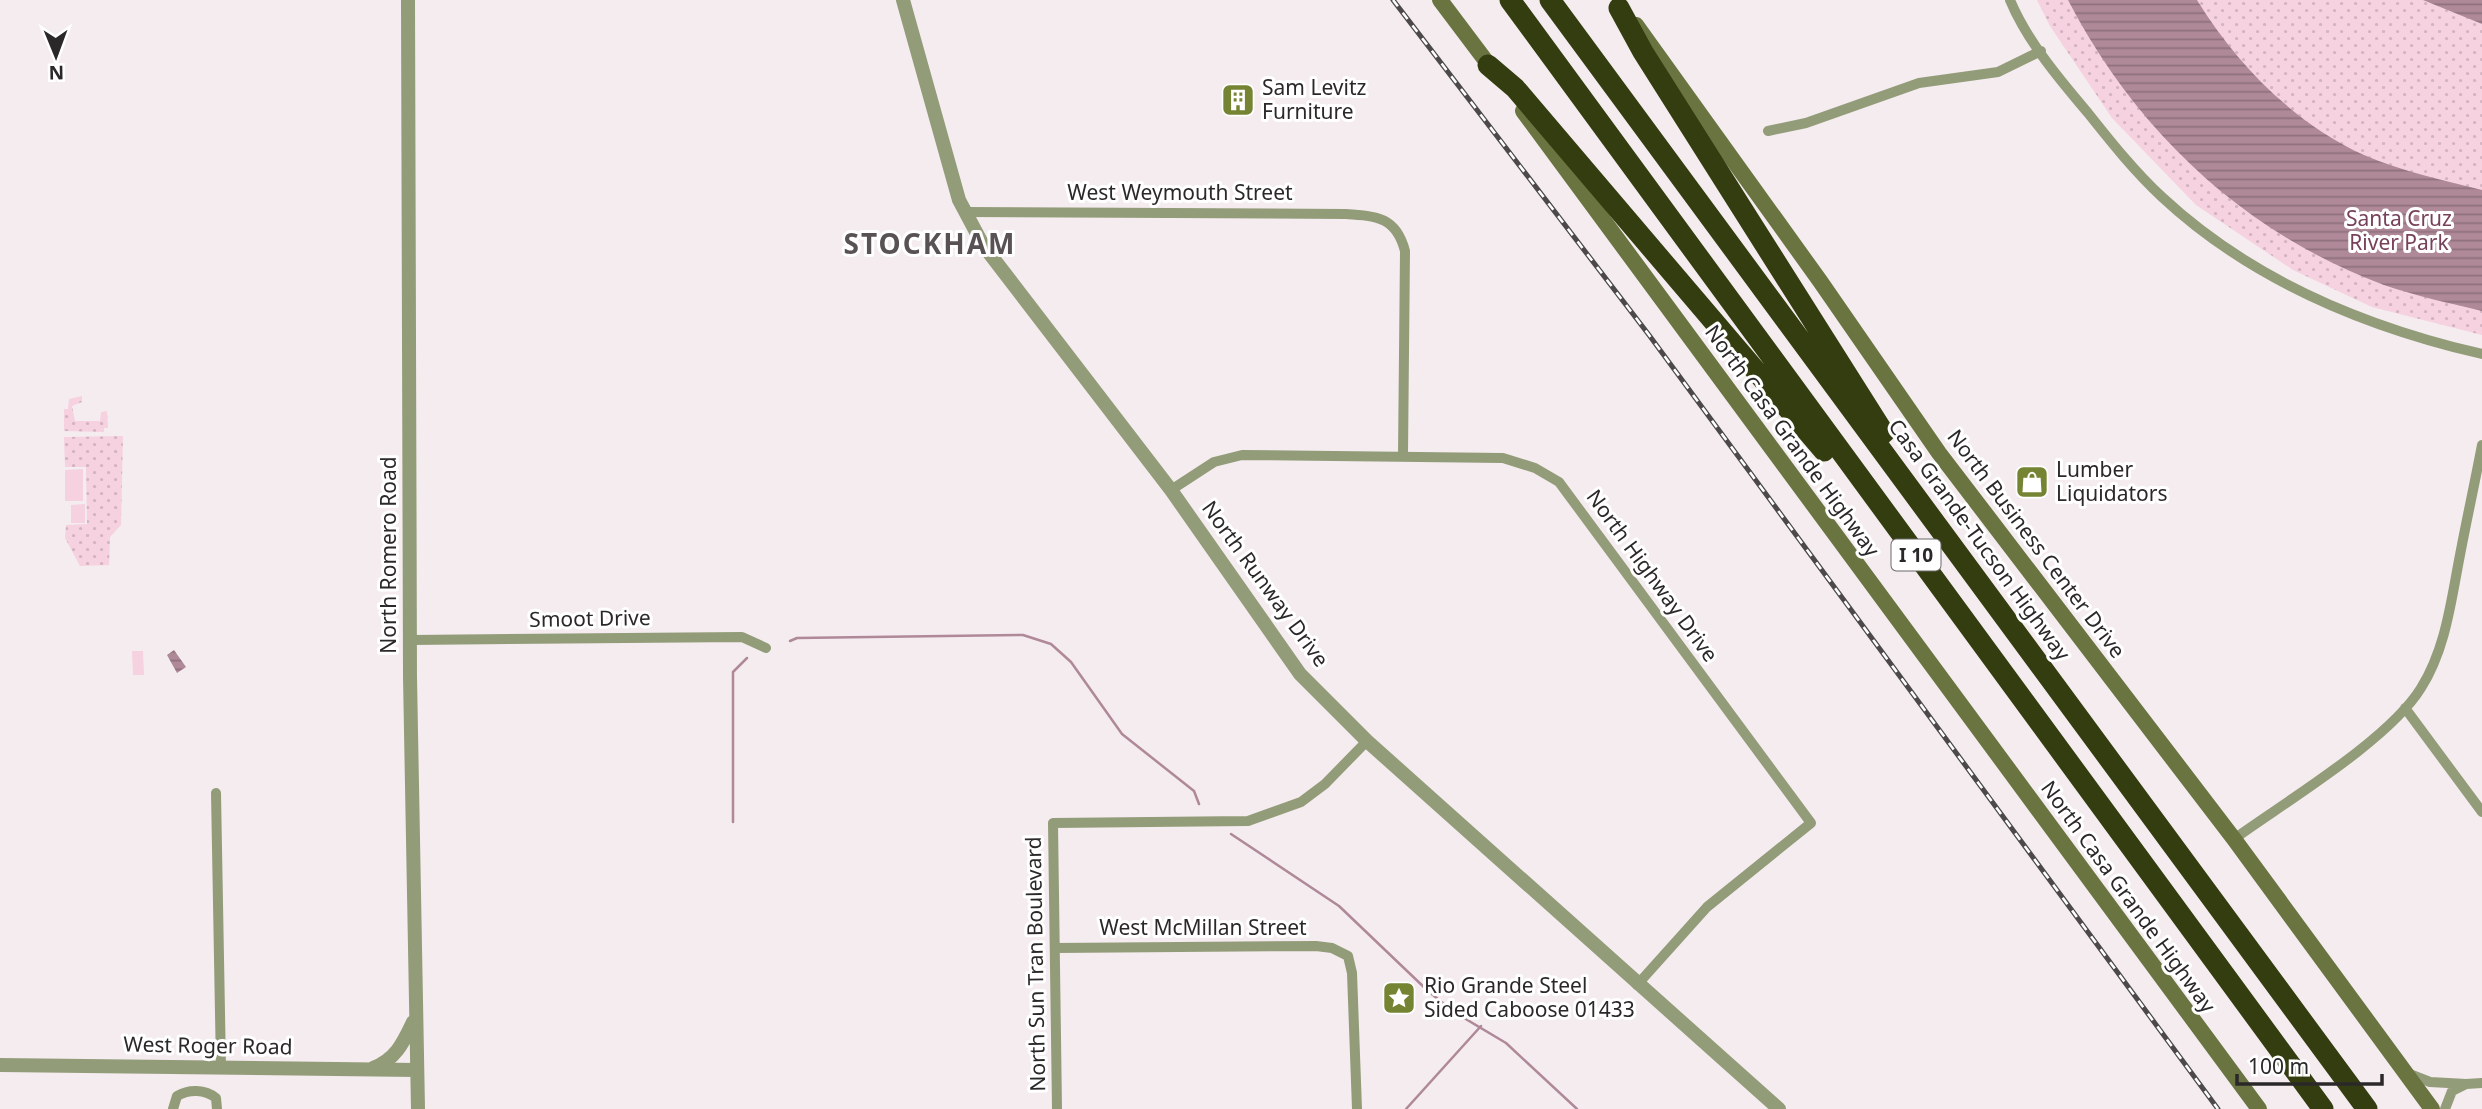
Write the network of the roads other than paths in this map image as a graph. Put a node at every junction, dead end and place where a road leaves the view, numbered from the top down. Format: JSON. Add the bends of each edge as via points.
{"nodes":[{"id":1,"x":408,"y":0,"type":"edge"},
{"id":2,"x":904,"y":0,"type":"edge"},
{"id":3,"x":1440,"y":0,"type":"edge"},
{"id":4,"x":1510,"y":0,"type":"edge"},
{"id":5,"x":1550,"y":0,"type":"edge"},
{"id":6,"x":2010,"y":0,"type":"edge"},
{"id":7,"x":1616,"y":4,"type":"edge"},
{"id":8,"x":2041,"y":51,"type":"junction"},
{"id":9,"x":1488,"y":65,"type":"junction"},
{"id":10,"x":1768,"y":131,"type":"dead end"},
{"id":11,"x":966,"y":212,"type":"junction"},
{"id":12,"x":2482,"y":354,"type":"edge"},
{"id":13,"x":2482,"y":445,"type":"edge"},
{"id":14,"x":1403,"y":455,"type":"junction"},
{"id":15,"x":1171,"y":490,"type":"junction"},
{"id":16,"x":1946,"y":536,"type":"junction"},
{"id":17,"x":1924,"y":567,"type":"junction"},
{"id":18,"x":411,"y":640,"type":"junction"},
{"id":19,"x":766,"y":648,"type":"dead end"},
{"id":20,"x":2405,"y":708,"type":"junction"},
{"id":21,"x":1367,"y":740,"type":"junction"},
{"id":22,"x":216,"y":793,"type":"dead end"},
{"id":23,"x":2482,"y":812,"type":"edge"},
{"id":24,"x":2234,"y":839,"type":"junction"},
{"id":25,"x":1055,"y":948,"type":"junction"},
{"id":26,"x":1637,"y":985,"type":"junction"},
{"id":27,"x":415,"y":1017,"type":"junction"},
{"id":28,"x":0,"y":1065,"type":"edge"},
{"id":29,"x":221,"y":1068,"type":"junction"},
{"id":30,"x":370,"y":1069,"type":"junction"},
{"id":31,"x":416,"y":1070,"type":"junction"},
{"id":32,"x":2405,"y":1072,"type":"junction"},
{"id":33,"x":2482,"y":1083,"type":"edge"},
{"id":34,"x":2466,"y":1084,"type":"junction"},
{"id":35,"x":173,"y":1109,"type":"edge"},
{"id":36,"x":217,"y":1109,"type":"edge"},
{"id":37,"x":418,"y":1109,"type":"edge"},
{"id":38,"x":1056,"y":1109,"type":"edge"},
{"id":39,"x":1357,"y":1109,"type":"edge"},
{"id":40,"x":1779,"y":1109,"type":"edge"},
{"id":41,"x":2259,"y":1109,"type":"edge"},
{"id":42,"x":2323,"y":1109,"type":"edge"},
{"id":43,"x":2367,"y":1109,"type":"edge"},
{"id":44,"x":2432,"y":1109,"type":"edge"},
{"id":45,"x":2445,"y":1109,"type":"edge"}],
"edges":[{"from":1,"to":18,"type":"street","name":"North Romero Road"},
{"from":2,"to":11,"type":"street","name":"North Runway Drive"},
{"from":3,"to":9,"type":"main road","name":"North Casa Grande Highway"},
{"from":4,"to":17,"type":"highway","number":"I 10"},
{"from":5,"to":16,"type":"highway","name":"Casa Grande-Tucson Highway","number":"I 10"},
{"from":6,"to":8,"type":"street"},
{"from":7,"to":16,"type":"highway"},
{"from":7,"to":24,"type":"main road","name":"North Business Center Drive","via":[[1648,39],[1939,453]]},
{"from":8,"to":10,"type":"street","via":[[1998,72],[1919,83]]},
{"from":8,"to":12,"type":"street","via":[[2121,152],[2161,196],[2208,236],[2309,298],[2436,343]]},
{"from":9,"to":17,"type":"highway","via":[[1515,88]]},
{"from":9,"to":41,"type":"main road","name":"North Casa Grande Highway"},
{"from":11,"to":14,"type":"street","name":"West Weymouth Street","via":[[1345,214],[1368,215],[1391,224],[1405,251]]},
{"from":11,"to":15,"type":"street","name":"North Runway Drive","via":[[983,244]]},
{"from":13,"to":20,"type":"street","via":[[2440,650]]},
{"from":14,"to":15,"type":"street","name":"North Highway Drive","via":[[1242,455],[1214,462]]},
{"from":14,"to":26,"type":"street","name":"North Highway Drive","via":[[1515,459],[1559,482],[1811,823],[1707,907]]},
{"from":15,"to":21,"type":"street","name":"North Runway Drive","via":[[1300,674]]},
{"from":16,"to":43,"type":"highway","name":"Casa Grande-Tucson Highway","number":"I 10"},
{"from":17,"to":42,"type":"highway","number":"I 10"},
{"from":18,"to":19,"type":"street","name":"Smoot Drive","via":[[742,637]]},
{"from":18,"to":27,"type":"street","name":"North Romero Road"},
{"from":20,"to":23,"type":"street"},
{"from":20,"to":24,"type":"street","via":[[2356,752]]},
{"from":21,"to":25,"type":"street","name":"North Sun Tran Boulevard","via":[[1301,802],[1248,821],[1053,823]]},
{"from":21,"to":26,"type":"street","name":"North Runway Drive"},
{"from":22,"to":29,"type":"street"},
{"from":24,"to":32,"type":"main road","name":"North Business Center Drive"},
{"from":25,"to":38,"type":"street","name":"North Sun Tran Boulevard"},
{"from":25,"to":39,"type":"street","name":"West McMillan Street","via":[[1316,946],[1348,956]]},
{"from":26,"to":40,"type":"street","name":"North Runway Drive"},
{"from":27,"to":30,"type":"street","via":[[399,1051]]},
{"from":27,"to":31,"type":"street","name":"North Romero Road"},
{"from":28,"to":29,"type":"street","name":"West Roger Road"},
{"from":29,"to":30,"type":"street","name":"West Roger Road"},
{"from":30,"to":31,"type":"street","name":"West Roger Road"},
{"from":31,"to":37,"type":"street","name":"North Romero Road"},
{"from":32,"to":34,"type":"street","via":[[2430,1082]]},
{"from":32,"to":44,"type":"main road","name":"North Business Center Drive"},
{"from":33,"to":34,"type":"street"},
{"from":34,"to":45,"type":"street","via":[[2452,1091]]},
{"from":35,"to":36,"type":"street","via":[[177,1096],[185,1091],[202,1091],[216,1098]]}]}
